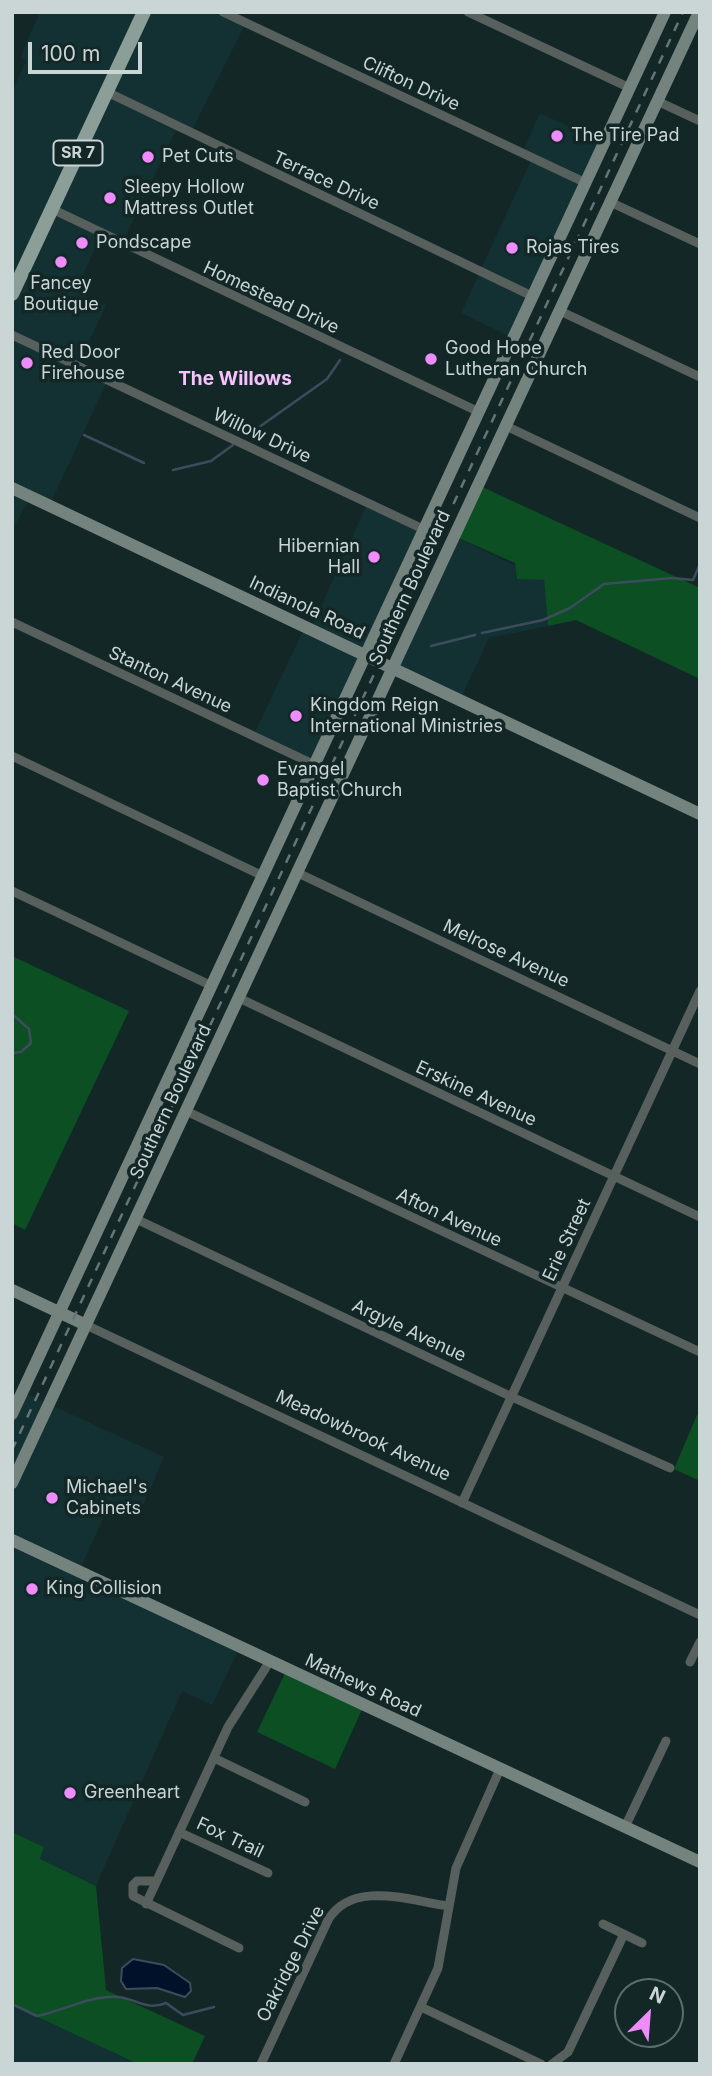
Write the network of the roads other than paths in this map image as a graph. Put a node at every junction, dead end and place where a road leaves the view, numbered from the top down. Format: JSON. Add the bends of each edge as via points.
{"nodes":[{"id":1,"x":144,"y":12,"type":"edge"},
{"id":2,"x":223,"y":12,"type":"edge"},
{"id":3,"x":468,"y":12,"type":"edge"},
{"id":4,"x":665,"y":12,"type":"edge"},
{"id":5,"x":699,"y":12,"type":"edge"},
{"id":6,"x":630,"y":88,"type":"junction"},
{"id":7,"x":107,"y":92,"type":"junction"},
{"id":8,"x":657,"y":101,"type":"junction"},
{"id":9,"x":700,"y":121,"type":"edge"},
{"id":10,"x":586,"y":183,"type":"junction"},
{"id":11,"x":610,"y":202,"type":"junction"},
{"id":12,"x":52,"y":209,"type":"junction"},
{"id":13,"x":700,"y":244,"type":"edge"},
{"id":14,"x":12,"y":294,"type":"edge"},
{"id":15,"x":533,"y":296,"type":"junction"},
{"id":16,"x":560,"y":311,"type":"junction"},
{"id":17,"x":12,"y":335,"type":"edge"},
{"id":18,"x":700,"y":376,"type":"edge"},
{"id":19,"x":478,"y":412,"type":"junction"},
{"id":20,"x":506,"y":426,"type":"junction"},
{"id":21,"x":12,"y":488,"type":"edge"},
{"id":22,"x":700,"y":518,"type":"edge"},
{"id":23,"x":423,"y":529,"type":"junction"},
{"id":24,"x":12,"y":622,"type":"edge"},
{"id":25,"x":366,"y":655,"type":"junction"},
{"id":26,"x":392,"y":668,"type":"junction"},
{"id":27,"x":12,"y":756,"type":"edge"},
{"id":28,"x":315,"y":765,"type":"junction"},
{"id":29,"x":700,"y":814,"type":"edge"},
{"id":30,"x":298,"y":873,"type":"junction"},
{"id":31,"x":263,"y":876,"type":"junction"},
{"id":32,"x":12,"y":891,"type":"edge"},
{"id":33,"x":212,"y":986,"type":"junction"},
{"id":34,"x":700,"y":991,"type":"edge"},
{"id":35,"x":239,"y":998,"type":"junction"},
{"id":36,"x":672,"y":1051,"type":"junction"},
{"id":37,"x":700,"y":1064,"type":"edge"},
{"id":38,"x":186,"y":1111,"type":"junction"},
{"id":39,"x":614,"y":1176,"type":"junction"},
{"id":40,"x":700,"y":1217,"type":"edge"},
{"id":41,"x":136,"y":1219,"type":"junction"},
{"id":42,"x":562,"y":1289,"type":"junction"},
{"id":43,"x":12,"y":1290,"type":"edge"},
{"id":44,"x":60,"y":1312,"type":"junction"},
{"id":45,"x":86,"y":1325,"type":"junction"},
{"id":46,"x":700,"y":1352,"type":"edge"},
{"id":47,"x":512,"y":1396,"type":"junction"},
{"id":48,"x":12,"y":1414,"type":"edge"},
{"id":49,"x":670,"y":1468,"type":"dead end"},
{"id":50,"x":12,"y":1483,"type":"edge"},
{"id":51,"x":462,"y":1503,"type":"junction"},
{"id":52,"x":12,"y":1540,"type":"edge"},
{"id":53,"x":700,"y":1615,"type":"edge"},
{"id":54,"x":700,"y":1642,"type":"edge"},
{"id":55,"x":270,"y":1661,"type":"junction"},
{"id":56,"x":690,"y":1662,"type":"dead end"},
{"id":57,"x":666,"y":1741,"type":"dead end"},
{"id":58,"x":214,"y":1758,"type":"junction"},
{"id":59,"x":500,"y":1769,"type":"junction"},
{"id":60,"x":305,"y":1802,"type":"dead end"},
{"id":61,"x":625,"y":1828,"type":"junction"},
{"id":62,"x":179,"y":1832,"type":"junction"},
{"id":63,"x":700,"y":1863,"type":"edge"},
{"id":64,"x":268,"y":1873,"type":"dead end"},
{"id":65,"x":156,"y":1881,"type":"junction"},
{"id":66,"x":146,"y":1904,"type":"junction"},
{"id":67,"x":449,"y":1906,"type":"junction"},
{"id":68,"x":603,"y":1924,"type":"dead end"},
{"id":69,"x":624,"y":1934,"type":"junction"},
{"id":70,"x":642,"y":1943,"type":"dead end"},
{"id":71,"x":239,"y":1948,"type":"dead end"},
{"id":72,"x":421,"y":2007,"type":"junction"},
{"id":73,"x":261,"y":2064,"type":"edge"},
{"id":74,"x":394,"y":2064,"type":"edge"},
{"id":75,"x":541,"y":2064,"type":"edge"},
{"id":76,"x":552,"y":2064,"type":"edge"}],
"edges":[{"from":1,"to":7,"type":"main road","number":"SR 7"},
{"from":2,"to":10,"type":"street","name":"Clifton Drive"},
{"from":3,"to":6,"type":"street"},
{"from":4,"to":6,"type":"street","name":"Southern Boulevard"},
{"from":5,"to":8,"type":"street","name":"Southern Boulevard"},
{"from":6,"to":10,"type":"street","name":"Southern Boulevard"},
{"from":7,"to":12,"type":"main road","number":"SR 7"},
{"from":7,"to":15,"type":"street","name":"Terrace Drive"},
{"from":8,"to":9,"type":"street"},
{"from":8,"to":11,"type":"street","name":"Southern Boulevard"},
{"from":10,"to":15,"type":"street","name":"Southern Boulevard"},
{"from":11,"to":13,"type":"street"},
{"from":11,"to":16,"type":"street","name":"Southern Boulevard"},
{"from":12,"to":14,"type":"main road","number":"SR 7"},
{"from":12,"to":19,"type":"street","name":"Homestead Drive"},
{"from":15,"to":19,"type":"street","name":"Southern Boulevard"},
{"from":16,"to":18,"type":"street"},
{"from":16,"to":20,"type":"street","name":"Southern Boulevard"},
{"from":17,"to":23,"type":"street","name":"Willow Drive"},
{"from":19,"to":23,"type":"street","name":"Southern Boulevard"},
{"from":20,"to":22,"type":"street"},
{"from":20,"to":26,"type":"street","name":"Southern Boulevard"},
{"from":21,"to":25,"type":"street","name":"Indianola Road"},
{"from":23,"to":25,"type":"street","name":"Southern Boulevard"},
{"from":24,"to":28,"type":"street","name":"Stanton Avenue"},
{"from":25,"to":26,"type":"street","name":"Indianola Road"},
{"from":25,"to":28,"type":"street","name":"Southern Boulevard"},
{"from":26,"to":29,"type":"street","name":"Indianola Road"},
{"from":26,"to":30,"type":"street","name":"Southern Boulevard"},
{"from":27,"to":31,"type":"street"},
{"from":28,"to":31,"type":"street","name":"Southern Boulevard"},
{"from":30,"to":35,"type":"street","name":"Southern Boulevard"},
{"from":30,"to":36,"type":"street","name":"Melrose Avenue"},
{"from":31,"to":33,"type":"street","name":"Southern Boulevard"},
{"from":32,"to":33,"type":"street"},
{"from":33,"to":44,"type":"street","name":"Southern Boulevard"},
{"from":34,"to":36,"type":"street","name":"Erie Street"},
{"from":35,"to":38,"type":"street","name":"Southern Boulevard"},
{"from":35,"to":39,"type":"street","name":"Erskine Avenue"},
{"from":36,"to":37,"type":"street","name":"Melrose Avenue"},
{"from":36,"to":39,"type":"street","name":"Erie Street"},
{"from":38,"to":41,"type":"street","name":"Southern Boulevard"},
{"from":38,"to":42,"type":"street","name":"Afton Avenue"},
{"from":39,"to":40,"type":"street","name":"Erskine Avenue"},
{"from":39,"to":42,"type":"street","name":"Erie Street"},
{"from":41,"to":45,"type":"street","name":"Southern Boulevard"},
{"from":41,"to":47,"type":"street","name":"Argyle Avenue"},
{"from":42,"to":46,"type":"street","name":"Afton Avenue"},
{"from":42,"to":47,"type":"street","name":"Erie Street"},
{"from":43,"to":44,"type":"street","name":"Meadowbrook Avenue"},
{"from":44,"to":45,"type":"street","name":"Meadowbrook Avenue"},
{"from":44,"to":48,"type":"street","name":"Southern Boulevard"},
{"from":45,"to":50,"type":"street","name":"Southern Boulevard"},
{"from":45,"to":51,"type":"street","name":"Meadowbrook Avenue"},
{"from":47,"to":49,"type":"street","name":"Argyle Avenue"},
{"from":47,"to":51,"type":"street","name":"Erie Street"},
{"from":51,"to":53,"type":"street","name":"Meadowbrook Avenue"},
{"from":52,"to":55,"type":"street","name":"Mathews Road"},
{"from":54,"to":56,"type":"street"},
{"from":55,"to":58,"type":"street"},
{"from":55,"to":59,"type":"street","name":"Mathews Road"},
{"from":57,"to":61,"type":"street"},
{"from":58,"to":60,"type":"street"},
{"from":58,"to":62,"type":"street"},
{"from":59,"to":61,"type":"street","name":"Mathews Road"},
{"from":59,"to":67,"type":"street","via":[[463,1848]]},
{"from":61,"to":63,"type":"street","name":"Mathews Road"},
{"from":62,"to":64,"type":"street","name":"Fox Trail"},
{"from":62,"to":65,"type":"street"},
{"from":65,"to":66,"type":"street"},
{"from":65,"to":66,"type":"street","via":[[133,1885],[132,1896]]},
{"from":66,"to":71,"type":"street"},
{"from":67,"to":72,"type":"street","via":[[442,1953]]},
{"from":67,"to":73,"type":"street","name":"Oakridge Drive","via":[[364,1895],[337,1907]]},
{"from":68,"to":69,"type":"street"},
{"from":69,"to":70,"type":"street"},
{"from":69,"to":76,"type":"street","via":[[569,2052]]},
{"from":72,"to":74,"type":"street"},
{"from":72,"to":75,"type":"street"}]}
